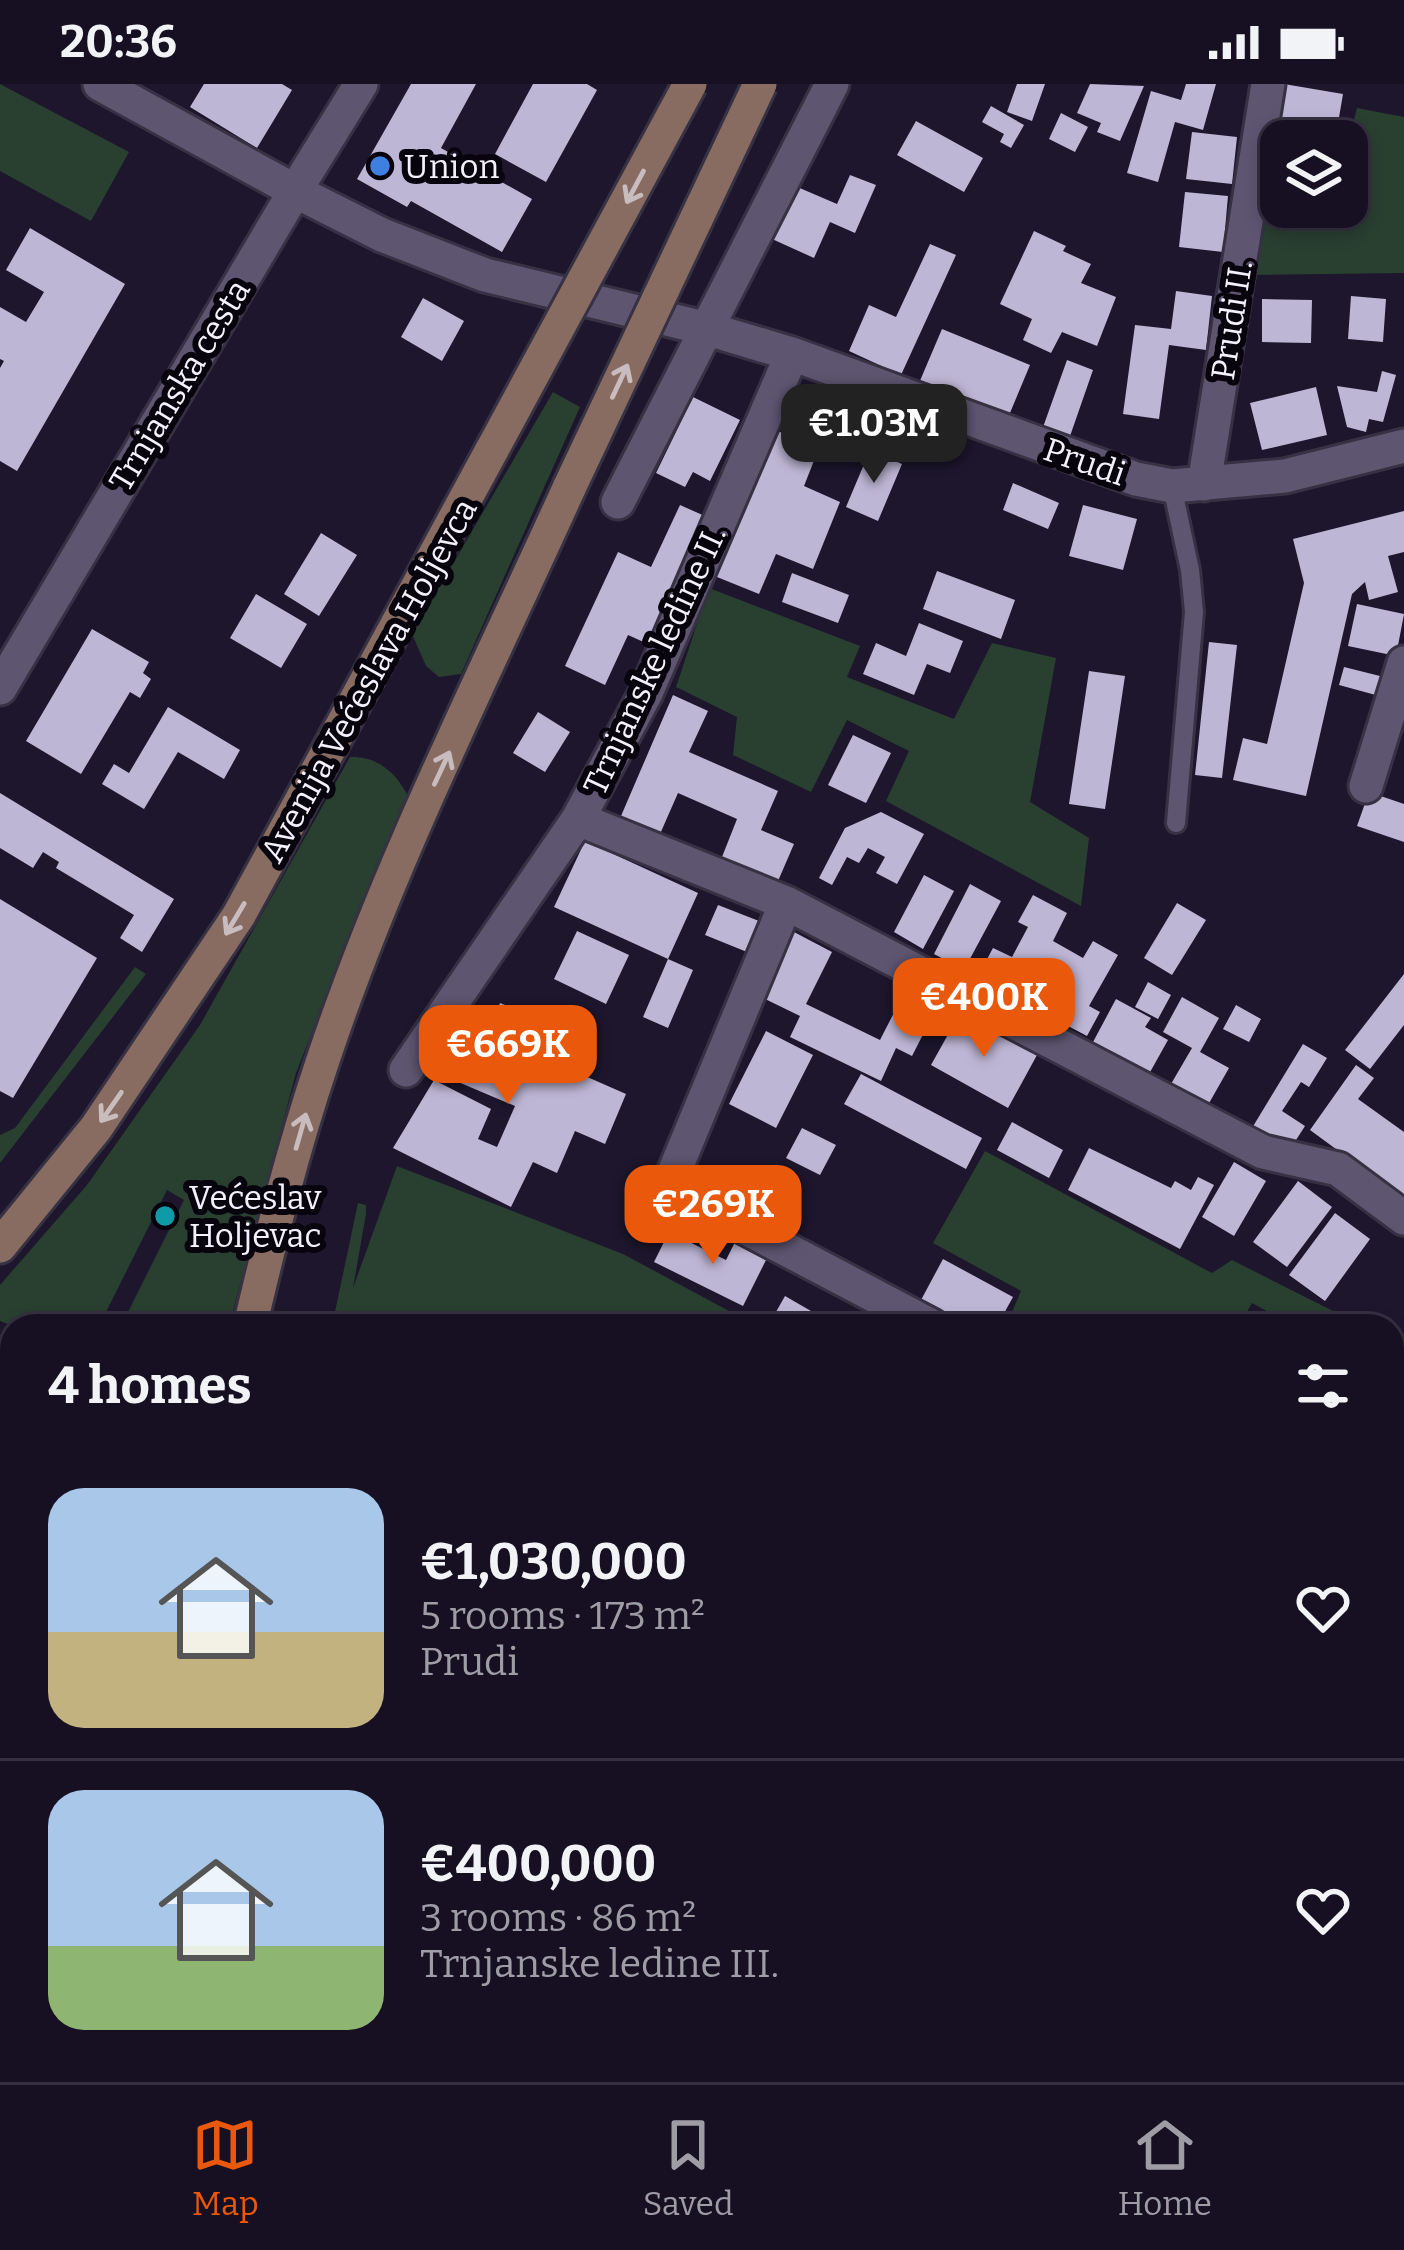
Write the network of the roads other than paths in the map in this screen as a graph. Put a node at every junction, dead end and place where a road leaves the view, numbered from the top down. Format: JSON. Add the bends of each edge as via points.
{"nodes":[{"id":1,"x":100,"y":84,"type":"edge"},
{"id":2,"x":361,"y":84,"type":"edge"},
{"id":3,"x":690,"y":84,"type":"edge"},
{"id":4,"x":760,"y":84,"type":"edge"},
{"id":5,"x":832,"y":84,"type":"edge"},
{"id":6,"x":1268,"y":84,"type":"edge"},
{"id":7,"x":295,"y":191,"type":"junction"},
{"id":8,"x":709,"y":328,"type":"junction"},
{"id":9,"x":792,"y":354,"type":"junction"},
{"id":10,"x":1404,"y":446,"type":"edge"},
{"id":11,"x":1188,"y":485,"type":"junction"},
{"id":12,"x":618,"y":502,"type":"dead end"},
{"id":13,"x":1404,"y":663,"type":"edge"},
{"id":14,"x":0,"y":688,"type":"edge"},
{"id":15,"x":1366,"y":786,"type":"dead end"},
{"id":16,"x":578,"y":819,"type":"junction"},
{"id":17,"x":1176,"y":824,"type":"dead end"},
{"id":18,"x":786,"y":903,"type":"junction"},
{"id":19,"x":406,"y":1070,"type":"dead end"},
{"id":20,"x":1404,"y":1218,"type":"edge"},
{"id":21,"x":1,"y":1244,"type":"edge"},
{"id":22,"x":256,"y":1314,"type":"edge"},
{"id":23,"x":909,"y":1314,"type":"edge"}],
"edges":[{"from":1,"to":7,"type":"street","name":"Prudi"},
{"from":2,"to":7,"type":"street","name":"Trnjanska cesta"},
{"from":3,"to":21,"type":"main road","name":"Avenija Većeslava Holjevca","one_way":true,"bridge":true,"via":[[239,915],[96,1128]]},
{"from":22,"to":4,"type":"main road","one_way":true,"bridge":true,"via":[[299,1135],[400,860]]},
{"from":5,"to":8,"type":"street"},
{"from":6,"to":11,"type":"street","name":"Prudi II."},
{"from":7,"to":8,"type":"street","name":"Prudi","via":[[485,275]]},
{"from":7,"to":14,"type":"street","name":"Trnjanska cesta"},
{"from":8,"to":9,"type":"street","name":"Prudi"},
{"from":8,"to":12,"type":"street"},
{"from":9,"to":11,"type":"street","name":"Prudi","via":[[1136,479]]},
{"from":9,"to":16,"type":"street","name":"Trnjanske ledine II.","via":[[646,692]]},
{"from":10,"to":11,"type":"street","name":"Prudi","via":[[1285,476]]},
{"from":11,"to":17,"type":"lane","via":[[1194,612]]},
{"from":13,"to":15,"type":"street"},
{"from":16,"to":18,"type":"street"},
{"from":16,"to":19,"type":"street","name":"Trnjanske ledine II."},
{"from":18,"to":20,"type":"street","via":[[1264,1152],[1338,1169]]},
{"from":18,"to":23,"type":"street","via":[[668,1187]]}]}
